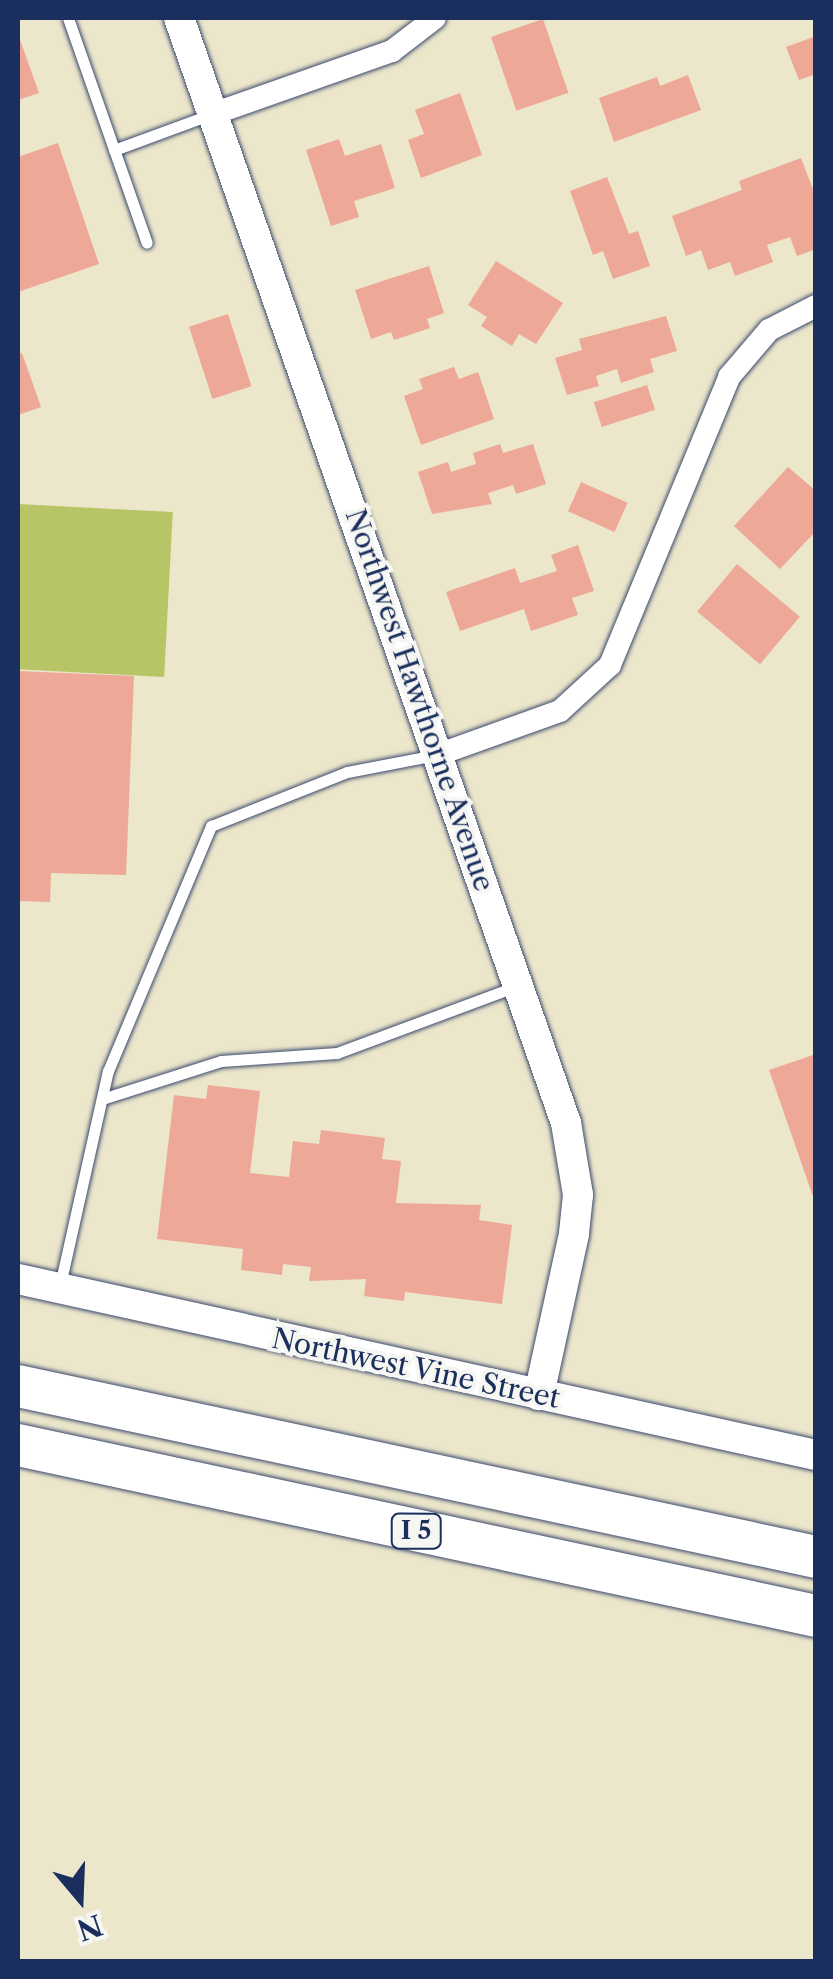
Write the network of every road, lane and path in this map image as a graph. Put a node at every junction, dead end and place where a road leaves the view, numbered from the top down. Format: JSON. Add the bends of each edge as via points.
{"nodes":[{"id":1,"x":68,"y":18,"type":"edge"},
{"id":2,"x":179,"y":18,"type":"edge"},
{"id":3,"x":435,"y":18,"type":"edge"},
{"id":4,"x":213,"y":114,"type":"junction"},
{"id":5,"x":114,"y":150,"type":"junction"},
{"id":6,"x":147,"y":242,"type":"dead end"},
{"id":7,"x":816,"y":306,"type":"edge"},
{"id":8,"x":440,"y":754,"type":"junction"},
{"id":9,"x":521,"y":985,"type":"junction"},
{"id":10,"x":102,"y":1099,"type":"junction"},
{"id":11,"x":18,"y":1279,"type":"edge"},
{"id":12,"x":59,"y":1290,"type":"junction"},
{"id":13,"x":18,"y":1386,"type":"edge"},
{"id":14,"x":539,"y":1395,"type":"junction"},
{"id":15,"x":18,"y":1445,"type":"edge"},
{"id":16,"x":816,"y":1455,"type":"edge"},
{"id":17,"x":816,"y":1557,"type":"edge"},
{"id":18,"x":816,"y":1616,"type":"edge"}],
"edges":[{"from":1,"to":5,"type":"lane"},
{"from":2,"to":4,"type":"street","name":"Northwest Hawthorne Avenue"},
{"from":3,"to":4,"type":"street","via":[[392,51]]},
{"from":4,"to":5,"type":"lane"},
{"from":4,"to":8,"type":"street","name":"Northwest Hawthorne Avenue"},
{"from":5,"to":6,"type":"lane"},
{"from":7,"to":8,"type":"street","via":[[769,330],[730,377],[610,665],[560,710]]},
{"from":8,"to":9,"type":"street","name":"Northwest Hawthorne Avenue"},
{"from":8,"to":10,"type":"lane","via":[[347,772],[211,826]]},
{"from":9,"to":10,"type":"lane","via":[[337,1053],[222,1061]]},
{"from":9,"to":14,"type":"street","name":"Northwest Hawthorne Avenue","via":[[566,1123],[578,1195]]},
{"from":10,"to":12,"type":"lane"},
{"from":11,"to":12,"type":"street","name":"Northwest Vine Street"},
{"from":12,"to":14,"type":"street","name":"Northwest Vine Street"},
{"from":13,"to":17,"type":"highway","number":"I 5"},
{"from":14,"to":16,"type":"street","name":"Northwest Vine Street"},
{"from":15,"to":18,"type":"highway","number":"I 5"}]}
